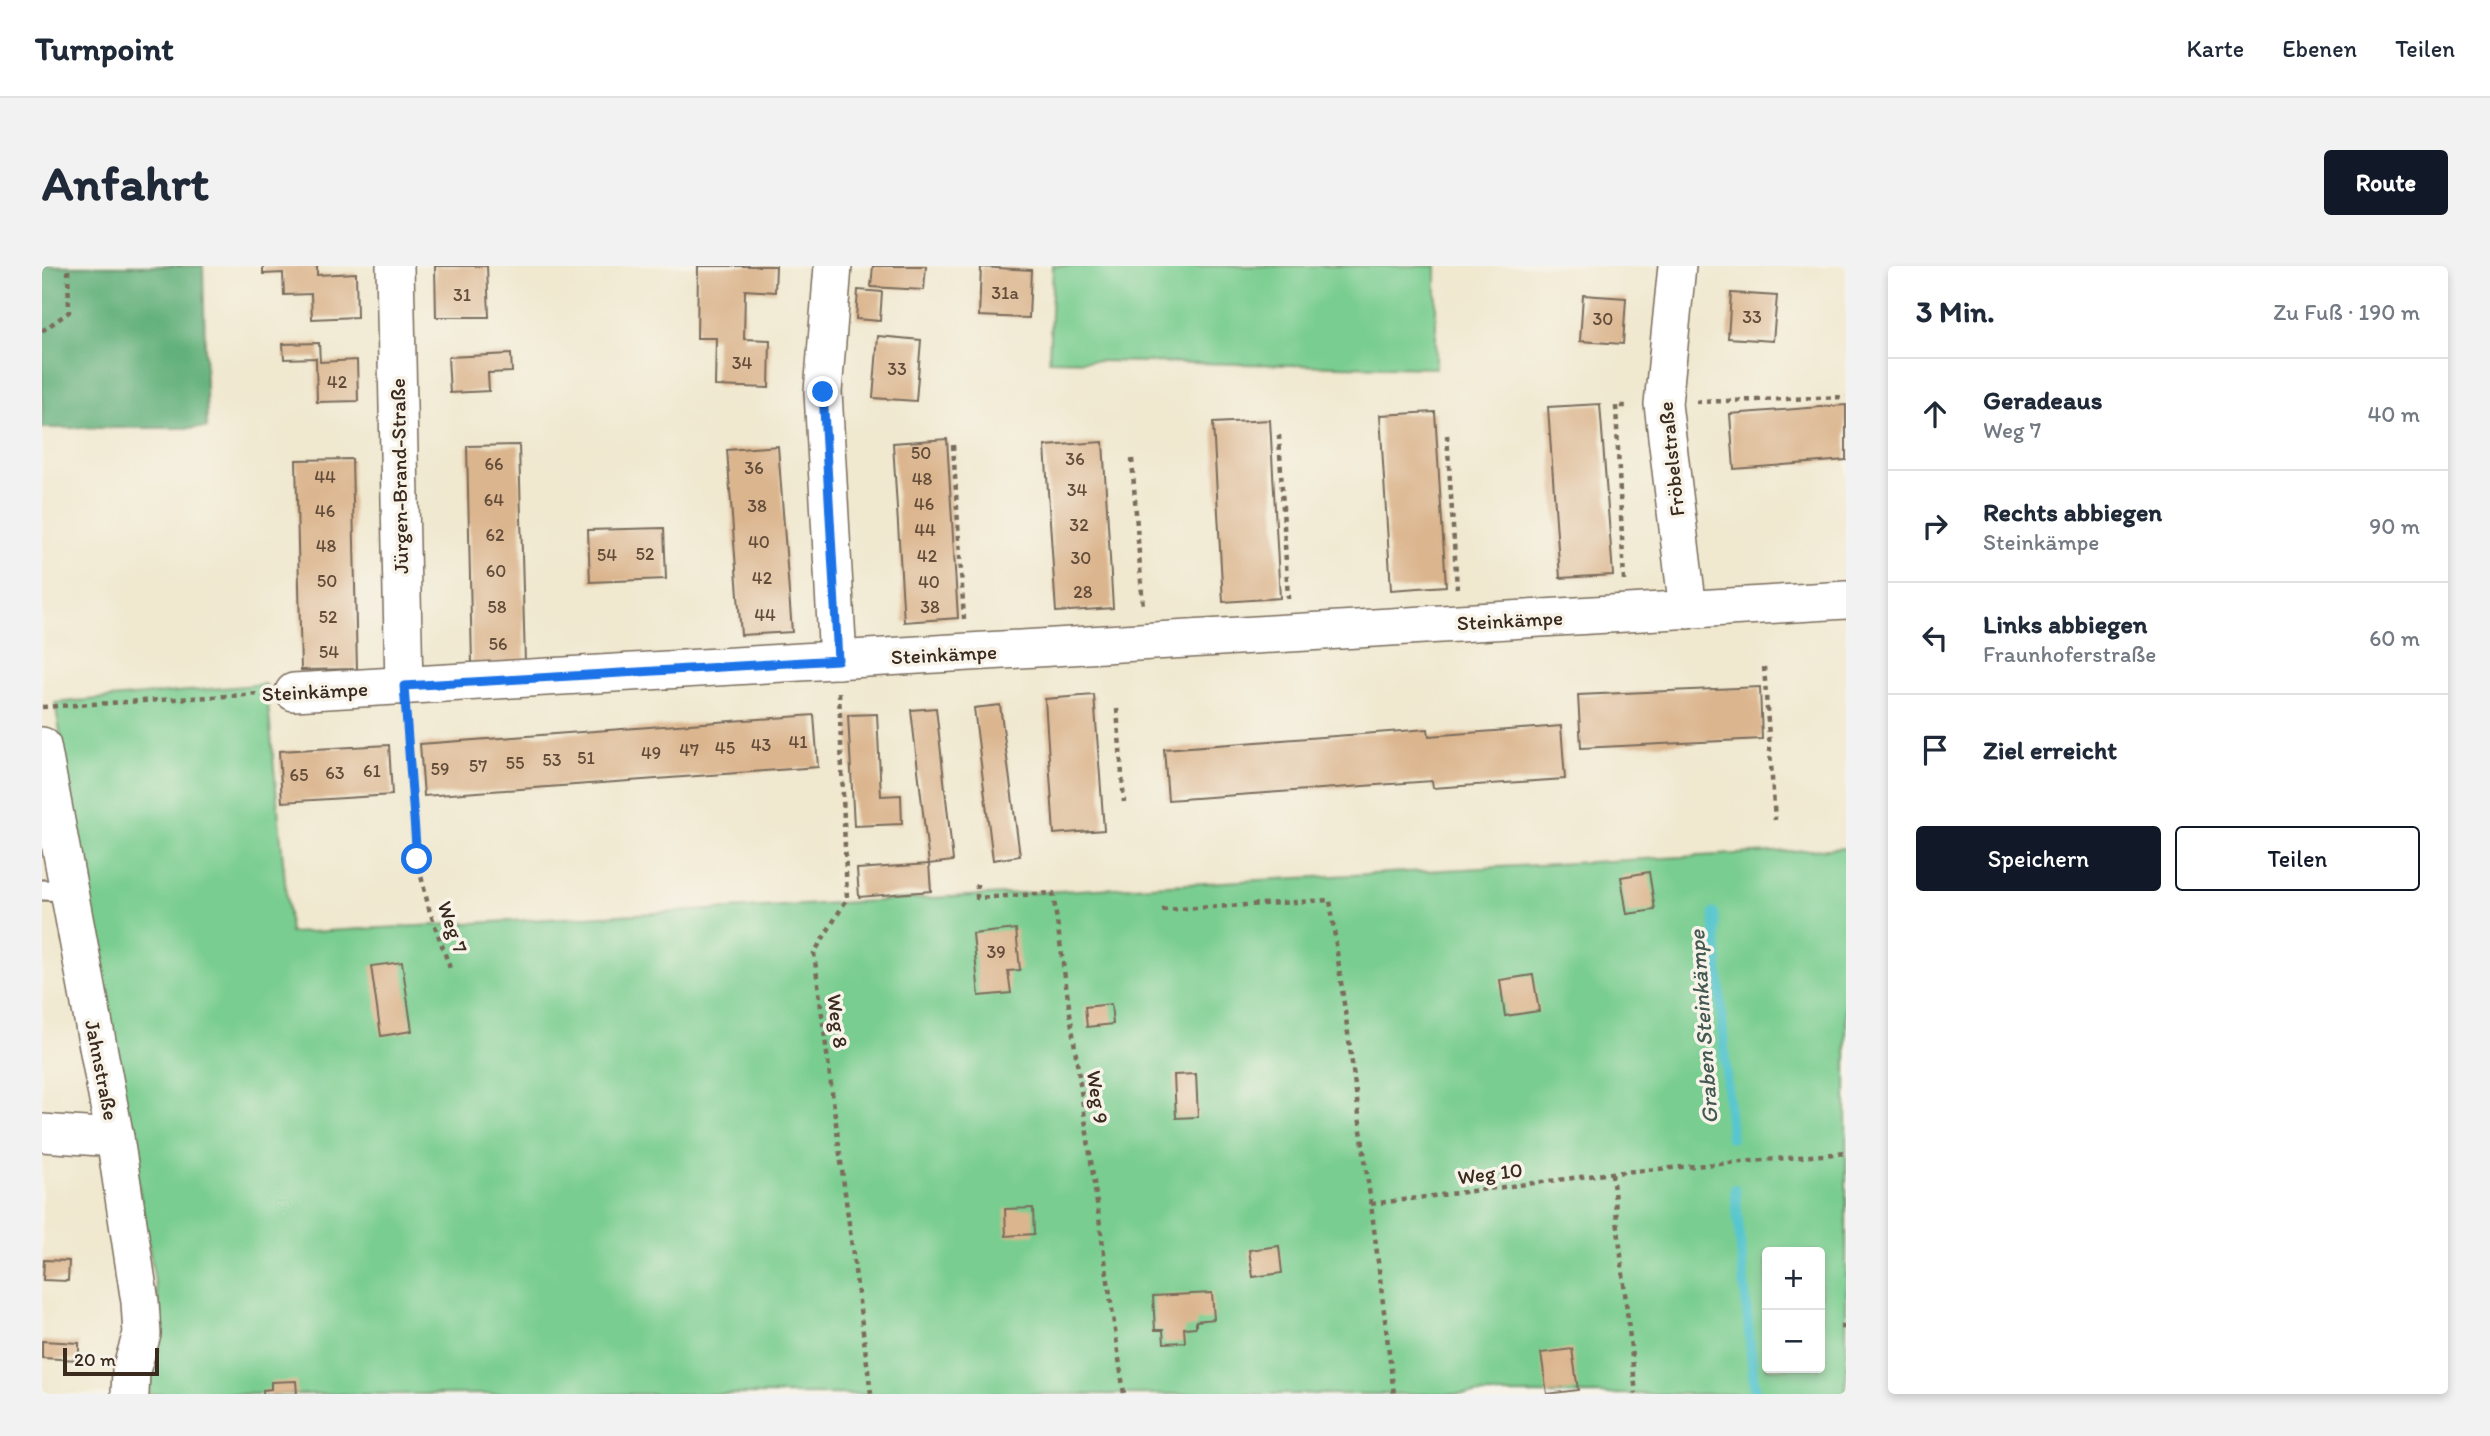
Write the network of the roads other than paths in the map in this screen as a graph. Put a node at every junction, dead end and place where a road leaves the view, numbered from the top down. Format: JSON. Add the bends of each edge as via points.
{"nodes":[{"id":1,"x":395,"y":266,"type":"edge"},
{"id":2,"x":833,"y":266,"type":"edge"},
{"id":3,"x":1677,"y":266,"type":"edge"},
{"id":4,"x":1846,"y":600,"type":"edge"},
{"id":5,"x":1688,"y":610,"type":"junction"},
{"id":6,"x":838,"y":660,"type":"junction"},
{"id":7,"x":404,"y":686,"type":"junction"},
{"id":8,"x":294,"y":692,"type":"road end"},
{"id":9,"x":42,"y":746,"type":"edge"},
{"id":10,"x":56,"y":891,"type":"edge"},
{"id":11,"x":42,"y":1133,"type":"edge"},
{"id":12,"x":115,"y":1138,"type":"junction"},
{"id":13,"x":130,"y":1394,"type":"edge"}],
"edges":[{"from":1,"to":7,"type":"street","name":"Jürgen-Brand-Straße"},
{"from":2,"to":6,"type":"street","via":[[823,392]]},
{"from":3,"to":5,"type":"street","name":"Fröbelstraße","via":[[1664,404]]},
{"from":4,"to":5,"type":"street","name":"Steinkämpe"},
{"from":5,"to":6,"type":"street","name":"Steinkämpe"},
{"from":6,"to":7,"type":"street","name":"Steinkämpe"},
{"from":7,"to":8,"type":"street","name":"Steinkämpe"},
{"from":9,"to":10,"type":"street","name":"Jahnstraße"},
{"from":10,"to":12,"type":"street","name":"Jahnstraße"},
{"from":11,"to":12,"type":"street"},
{"from":12,"to":13,"type":"street","name":"Jahnstraße","via":[[142,1334],[131,1370]]}]}
